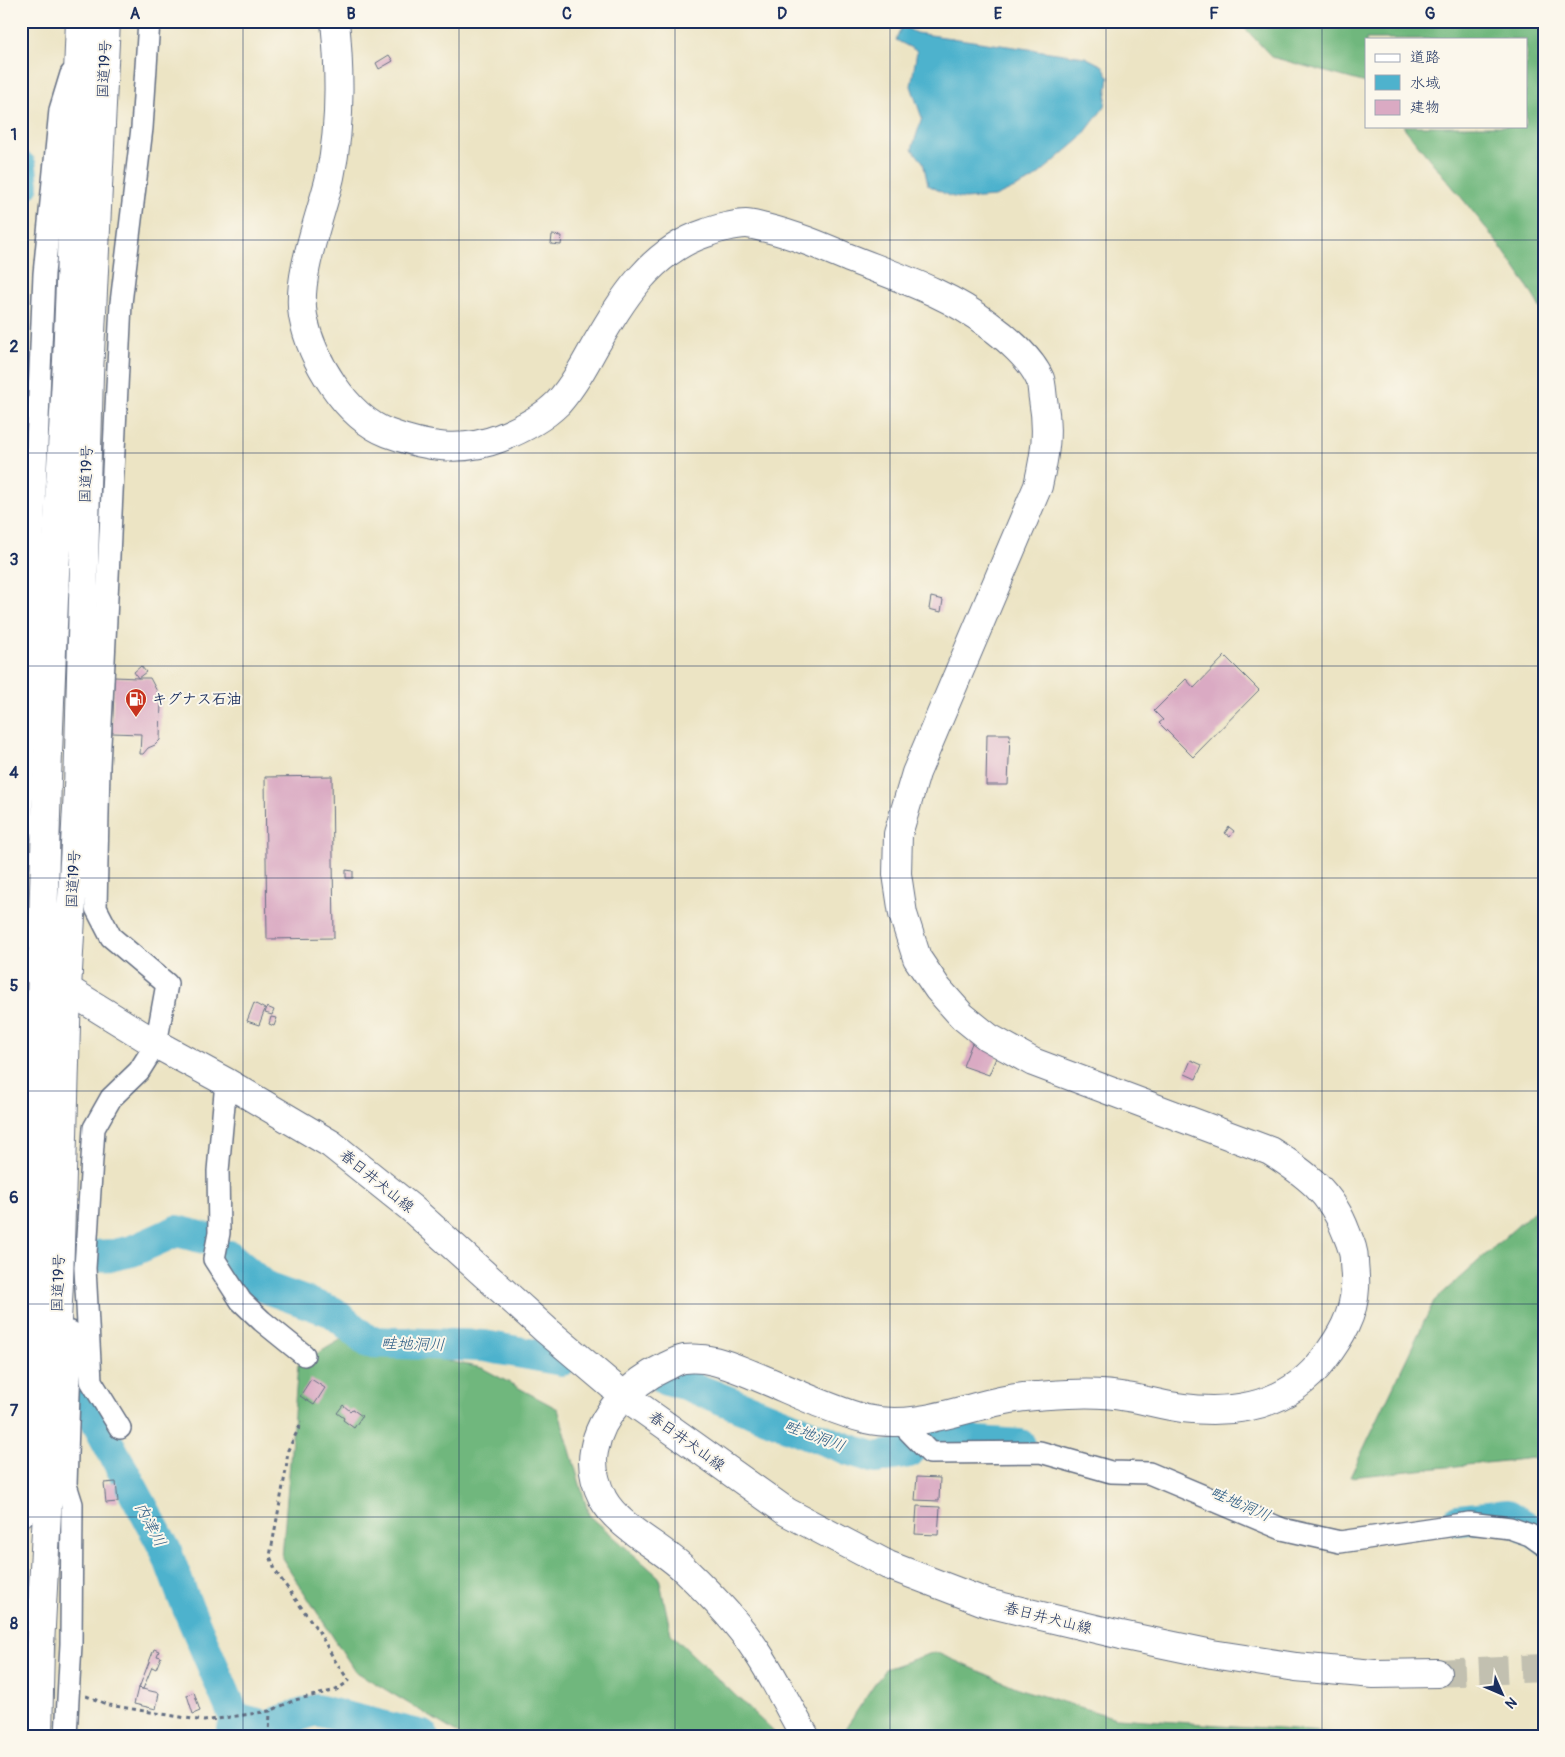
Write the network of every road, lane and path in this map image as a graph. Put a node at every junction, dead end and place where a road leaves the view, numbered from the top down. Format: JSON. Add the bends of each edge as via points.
{"nodes":[{"id":1,"x":80,"y":21,"type":"edge"},
{"id":2,"x":106,"y":21,"type":"edge"},
{"id":3,"x":149,"y":21,"type":"edge"},
{"id":4,"x":335,"y":21,"type":"edge"},
{"id":5,"x":79,"y":50,"type":"junction"},
{"id":6,"x":21,"y":833,"type":"edge"},
{"id":7,"x":31,"y":968,"type":"edge"},
{"id":8,"x":67,"y":989,"type":"junction"},
{"id":9,"x":156,"y":1044,"type":"junction"},
{"id":10,"x":226,"y":1082,"type":"junction"},
{"id":11,"x":22,"y":1139,"type":"edge"},
{"id":12,"x":21,"y":1150,"type":"edge"},
{"id":13,"x":64,"y":1326,"type":"junction"},
{"id":14,"x":304,"y":1355,"type":"dead end"},
{"id":15,"x":624,"y":1395,"type":"junction"},
{"id":16,"x":302,"y":1422,"type":"dead end"},
{"id":17,"x":900,"y":1422,"type":"junction"},
{"id":18,"x":120,"y":1428,"type":"dead end"},
{"id":19,"x":38,"y":1447,"type":"junction"},
{"id":20,"x":21,"y":1514,"type":"edge"},
{"id":21,"x":1544,"y":1545,"type":"edge"},
{"id":22,"x":1437,"y":1673,"type":"tunnel mouth"},
{"id":23,"x":69,"y":1689,"type":"junction"},
{"id":24,"x":270,"y":1711,"type":"junction"},
{"id":25,"x":38,"y":1736,"type":"edge"},
{"id":26,"x":66,"y":1736,"type":"edge"},
{"id":27,"x":269,"y":1736,"type":"edge"},
{"id":28,"x":805,"y":1736,"type":"edge"}],
"edges":[{"from":1,"to":5,"type":"main road","name":"国道19号"},
{"from":2,"to":8,"type":"main road","name":"国道19号","via":[[89,374],[78,790]]},
{"from":3,"to":9,"type":"street","via":[[142,128],[121,303],[99,766],[96,908],[111,937],[167,984]]},
{"from":4,"to":17,"type":"main road","via":[[339,57],[331,174],[304,280],[302,314],[313,351],[332,384],[378,429],[412,442],[444,448],[489,442],[522,429],[556,404],[578,377],[616,310],[645,272],[671,249],[706,233],[746,224],[790,234],[944,297],[974,313],[1021,351],[1040,380],[1046,445],[1038,486],[916,773],[898,834],[897,874],[901,906],[917,958],[962,1016],[988,1037],[1033,1062],[1270,1152],[1297,1168],[1320,1188],[1340,1215],[1354,1252],[1355,1290],[1349,1318],[1320,1364],[1293,1389],[1260,1405],[1226,1411],[1182,1408],[1127,1396],[1089,1393],[1019,1397],[942,1417]]},
{"from":5,"to":6,"type":"street","via":[[60,110],[44,274]]},
{"from":5,"to":7,"type":"main road","name":"国道19号","via":[[47,779]]},
{"from":7,"to":8,"type":"main road","name":"春日井犬山線"},
{"from":7,"to":19,"type":"main road","name":"国道19号","via":[[35,1226],[30,1290]]},
{"from":8,"to":9,"type":"main road","name":"春日井犬山線"},
{"from":8,"to":13,"type":"main road","name":"国道19号"},
{"from":9,"to":10,"type":"main road","name":"春日井犬山線"},
{"from":9,"to":18,"type":"street","via":[[139,1071],[111,1098],[94,1128],[85,1268],[91,1381]]},
{"from":10,"to":14,"type":"street","via":[[218,1171],[219,1233],[214,1259],[241,1301]]},
{"from":10,"to":15,"type":"main road","name":"春日井犬山線","via":[[332,1144],[411,1208],[546,1330]]},
{"from":11,"to":12,"type":"street"},
{"from":13,"to":19,"type":"main road","name":"国道19号"},
{"from":13,"to":23,"type":"street","via":[[66,1485],[72,1504],[64,1647]]},
{"from":15,"to":17,"type":"main road","via":[[651,1374],[682,1359],[712,1359],[840,1410],[868,1419]]},
{"from":15,"to":22,"type":"main road","name":"春日井犬山線","via":[[787,1512],[888,1565],[987,1603],[1212,1654],[1296,1667],[1374,1674]]},
{"from":15,"to":28,"type":"main road","via":[[602,1425],[593,1452],[594,1475],[604,1501],[626,1525],[681,1565],[714,1598],[755,1648]]},
{"from":16,"to":24,"type":"path","via":[[288,1450],[270,1556],[276,1572],[349,1681],[336,1690],[295,1700]]},
{"from":17,"to":21,"type":"street","via":[[930,1452],[1040,1452],[1111,1472],[1149,1473],[1282,1529],[1340,1542],[1469,1523],[1510,1528],[1530,1534]]},
{"from":19,"to":20,"type":"main road","name":"国道19号"},
{"from":19,"to":25,"type":"main road","name":"国道19号"},
{"from":23,"to":24,"type":"path","via":[[109,1705],[204,1721]]},
{"from":23,"to":26,"type":"street"},
{"from":24,"to":27,"type":"path"}]}
